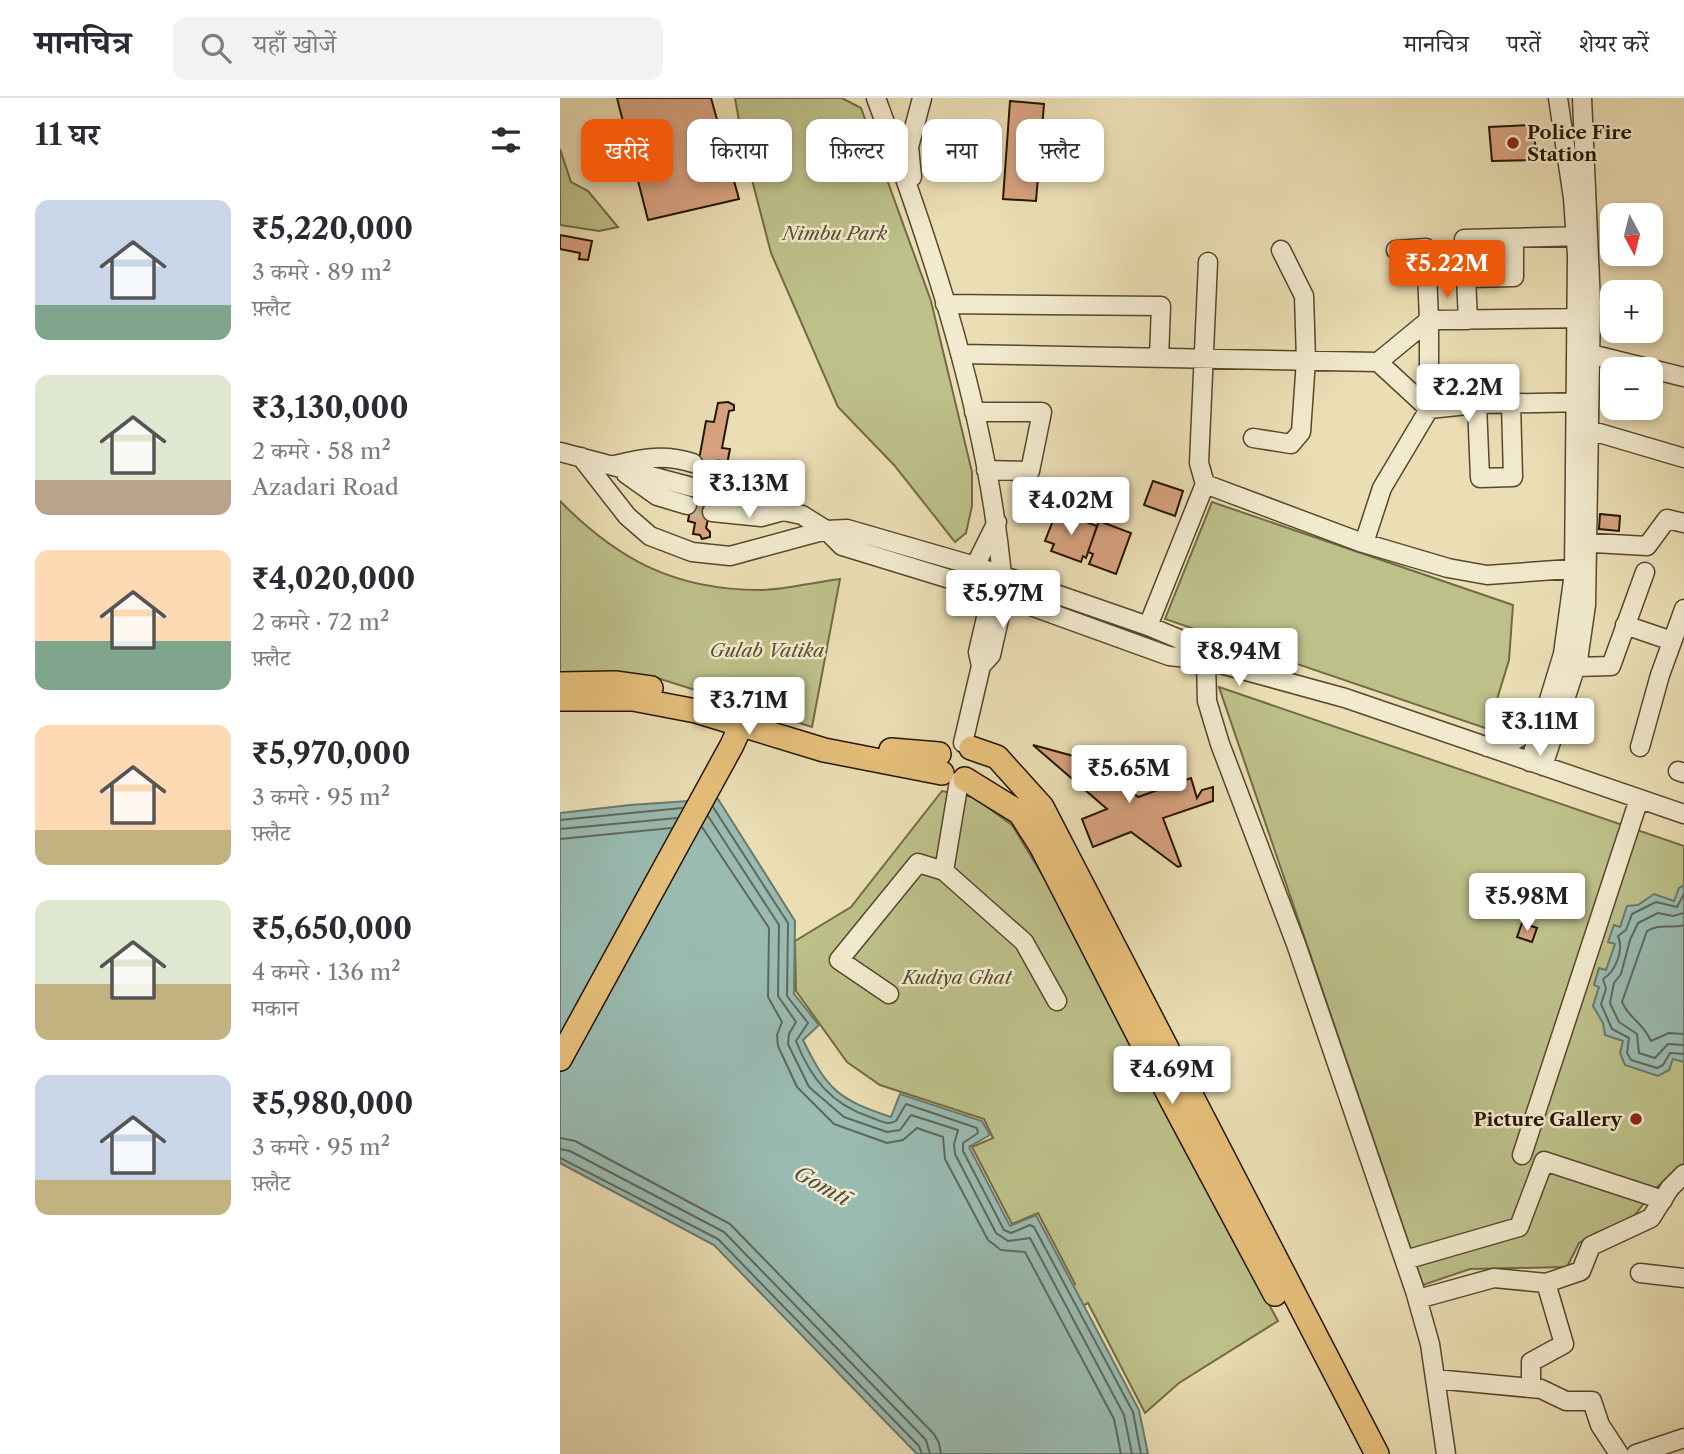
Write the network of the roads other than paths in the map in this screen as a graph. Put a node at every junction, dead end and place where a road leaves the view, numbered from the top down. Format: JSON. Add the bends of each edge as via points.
{"nodes":[{"id":1,"x":876,"y":98,"type":"edge"},
{"id":2,"x":922,"y":98,"type":"edge"},
{"id":3,"x":1558,"y":98,"type":"edge"},
{"id":4,"x":1583,"y":98,"type":"edge"},
{"id":5,"x":913,"y":199,"type":"junction"},
{"id":6,"x":1583,"y":236,"type":"junction"},
{"id":7,"x":1514,"y":238,"type":"junction"},
{"id":8,"x":1281,"y":250,"type":"dead end"},
{"id":9,"x":1396,"y":250,"type":"dead end"},
{"id":10,"x":1209,"y":262,"type":"dead end"},
{"id":11,"x":1466,"y":278,"type":"junction"},
{"id":12,"x":945,"y":304,"type":"junction"},
{"id":13,"x":1584,"y":318,"type":"junction"},
{"id":14,"x":1429,"y":320,"type":"junction"},
{"id":15,"x":1468,"y":320,"type":"junction"},
{"id":16,"x":960,"y":354,"type":"junction"},
{"id":17,"x":1591,"y":354,"type":"junction"},
{"id":18,"x":1159,"y":358,"type":"junction"},
{"id":19,"x":1204,"y":359,"type":"junction"},
{"id":20,"x":1306,"y":360,"type":"junction"},
{"id":21,"x":1378,"y":362,"type":"junction"},
{"id":22,"x":1684,"y":377,"type":"edge"},
{"id":23,"x":1582,"y":402,"type":"junction"},
{"id":24,"x":1478,"y":404,"type":"junction"},
{"id":25,"x":1511,"y":404,"type":"junction"},
{"id":26,"x":1429,"y":409,"type":"junction"},
{"id":27,"x":974,"y":412,"type":"junction"},
{"id":28,"x":1589,"y":430,"type":"junction"},
{"id":29,"x":1253,"y":438,"type":"dead end"},
{"id":30,"x":560,"y":452,"type":"edge"},
{"id":31,"x":581,"y":457,"type":"junction"},
{"id":32,"x":1684,"y":458,"type":"edge"},
{"id":33,"x":693,"y":463,"type":"tunnel mouth"},
{"id":34,"x":615,"y":465,"type":"junction"},
{"id":35,"x":719,"y":470,"type":"tunnel mouth"},
{"id":36,"x":986,"y":470,"type":"junction"},
{"id":37,"x":1205,"y":484,"type":"junction"},
{"id":38,"x":692,"y":486,"type":"tunnel mouth"},
{"id":39,"x":724,"y":493,"type":"tunnel mouth"},
{"id":40,"x":687,"y":505,"type":"tunnel mouth"},
{"id":41,"x":783,"y":511,"type":"junction"},
{"id":42,"x":712,"y":512,"type":"tunnel mouth"},
{"id":43,"x":997,"y":522,"type":"junction"},
{"id":44,"x":1684,"y":523,"type":"edge"},
{"id":45,"x":826,"y":530,"type":"junction"},
{"id":46,"x":1581,"y":542,"type":"junction"},
{"id":47,"x":1364,"y":543,"type":"junction"},
{"id":48,"x":975,"y":566,"type":"junction"},
{"id":49,"x":1580,"y":568,"type":"junction"},
{"id":50,"x":1645,"y":572,"type":"dead end"},
{"id":51,"x":1002,"y":575,"type":"junction"},
{"id":52,"x":998,"y":595,"type":"junction"},
{"id":53,"x":1684,"y":609,"type":"edge"},
{"id":54,"x":1625,"y":625,"type":"junction"},
{"id":55,"x":1148,"y":626,"type":"junction"},
{"id":56,"x":1672,"y":641,"type":"junction"},
{"id":57,"x":1206,"y":660,"type":"junction"},
{"id":58,"x":1576,"y":667,"type":"junction"},
{"id":59,"x":560,"y":684,"type":"edge"},
{"id":60,"x":560,"y":699,"type":"edge"},
{"id":61,"x":1551,"y":723,"type":"junction"},
{"id":62,"x":740,"y":729,"type":"junction"},
{"id":63,"x":967,"y":746,"type":"junction"},
{"id":64,"x":1488,"y":747,"type":"junction"},
{"id":65,"x":1640,"y":747,"type":"dead end"},
{"id":66,"x":1536,"y":764,"type":"junction"},
{"id":67,"x":951,"y":772,"type":"junction"},
{"id":68,"x":1570,"y":775,"type":"junction"},
{"id":69,"x":1639,"y":799,"type":"junction"},
{"id":70,"x":1684,"y":814,"type":"edge"},
{"id":71,"x":944,"y":870,"type":"junction"},
{"id":72,"x":889,"y":994,"type":"dead end"},
{"id":73,"x":1057,"y":1001,"type":"dead end"},
{"id":74,"x":560,"y":1059,"type":"edge"},
{"id":75,"x":1522,"y":1155,"type":"dead end"},
{"id":76,"x":1684,"y":1174,"type":"edge"},
{"id":77,"x":1663,"y":1200,"type":"junction"},
{"id":78,"x":1405,"y":1260,"type":"junction"},
{"id":79,"x":1640,"y":1273,"type":"dead end"},
{"id":80,"x":1684,"y":1278,"type":"edge"},
{"id":81,"x":1546,"y":1283,"type":"junction"},
{"id":82,"x":1418,"y":1299,"type":"junction"},
{"id":83,"x":1435,"y":1379,"type":"junction"},
{"id":84,"x":1531,"y":1388,"type":"junction"},
{"id":85,"x":1684,"y":1438,"type":"edge"},
{"id":86,"x":1362,"y":1454,"type":"edge"},
{"id":87,"x":1377,"y":1454,"type":"edge"},
{"id":88,"x":1446,"y":1454,"type":"edge"},
{"id":89,"x":1619,"y":1454,"type":"edge"},
{"id":90,"x":1636,"y":1454,"type":"edge"}],
"edges":[{"from":1,"to":5,"type":"street"},
{"from":2,"to":5,"type":"street","via":[[909,147]]},
{"from":3,"to":6,"type":"street"},
{"from":4,"to":6,"type":"street"},
{"from":5,"to":12,"type":"street"},
{"from":6,"to":7,"type":"street"},
{"from":6,"to":13,"type":"street"},
{"from":7,"to":11,"type":"street","via":[[1514,277]]},
{"from":7,"to":11,"type":"street","via":[[1464,239]]},
{"from":8,"to":20,"type":"street","via":[[1304,296]]},
{"from":9,"to":14,"type":"street","via":[[1426,248]]},
{"from":10,"to":19,"type":"street"},
{"from":11,"to":15,"type":"street"},
{"from":12,"to":16,"type":"street"},
{"from":12,"to":18,"type":"street","via":[[1161,306]]},
{"from":13,"to":15,"type":"street"},
{"from":13,"to":17,"type":"street"},
{"from":13,"to":23,"type":"street"},
{"from":14,"to":15,"type":"street"},
{"from":14,"to":21,"type":"street"},
{"from":14,"to":26,"type":"street"},
{"from":16,"to":18,"type":"street"},
{"from":16,"to":27,"type":"street"},
{"from":17,"to":22,"type":"street"},
{"from":17,"to":23,"type":"street"},
{"from":18,"to":19,"type":"street"},
{"from":19,"to":20,"type":"street"},
{"from":19,"to":37,"type":"street","via":[[1199,463]]},
{"from":20,"to":21,"type":"street"},
{"from":20,"to":29,"type":"street","via":[[1301,432],[1291,444]]},
{"from":21,"to":26,"type":"street"},
{"from":23,"to":25,"type":"street"},
{"from":23,"to":28,"type":"street"},
{"from":23,"to":46,"type":"street"},
{"from":24,"to":25,"type":"street"},
{"from":24,"to":25,"type":"street","via":[[1480,478],[1513,477]]},
{"from":24,"to":26,"type":"street"},
{"from":26,"to":47,"type":"street","via":[[1382,488]]},
{"from":27,"to":36,"type":"street"},
{"from":27,"to":36,"type":"street","via":[[1042,412],[1030,471]]},
{"from":28,"to":32,"type":"street"},
{"from":28,"to":46,"type":"street"},
{"from":30,"to":31,"type":"street"},
{"from":31,"to":34,"type":"street"},
{"from":31,"to":45,"type":"street","via":[[627,516],[650,536],[692,552],[730,556]]},
{"from":33,"to":34,"type":"street","via":[[649,457]]},
{"from":34,"to":38,"type":"street"},
{"from":34,"to":40,"type":"street","via":[[657,496]]},
{"from":35,"to":41,"type":"street","via":[[742,479]]},
{"from":36,"to":43,"type":"street"},
{"from":37,"to":47,"type":"street"},
{"from":37,"to":55,"type":"street"},
{"from":39,"to":41,"type":"street"},
{"from":41,"to":42,"type":"street","via":[[761,517]]},
{"from":41,"to":45,"type":"street","via":[[802,515]]},
{"from":43,"to":48,"type":"street"},
{"from":43,"to":51,"type":"street"},
{"from":44,"to":46,"type":"street","via":[[1667,519],[1647,546]]},
{"from":45,"to":48,"type":"street","via":[[847,529]]},
{"from":45,"to":52,"type":"street","via":[[842,546]]},
{"from":46,"to":49,"type":"street"},
{"from":47,"to":49,"type":"street","via":[[1487,575]]},
{"from":48,"to":51,"type":"street"},
{"from":49,"to":58,"type":"street","via":[[1586,605]]},
{"from":49,"to":61,"type":"street"},
{"from":50,"to":54,"type":"street"},
{"from":51,"to":55,"type":"street"},
{"from":52,"to":57,"type":"street","via":[[1169,656]]},
{"from":52,"to":63,"type":"street","via":[[978,652],[981,666]]},
{"from":53,"to":56,"type":"street"},
{"from":54,"to":56,"type":"street"},
{"from":54,"to":58,"type":"street","via":[[1611,666]]},
{"from":55,"to":57,"type":"street","via":[[1184,641]]},
{"from":56,"to":65,"type":"street"},
{"from":57,"to":64,"type":"street","via":[[1345,698]]},
{"from":57,"to":78,"type":"street","via":[[1208,701],[1220,744],[1296,944]]},
{"from":58,"to":61,"type":"street"},
{"from":59,"to":62,"type":"main road","via":[[615,682],[698,698]]},
{"from":60,"to":62,"type":"main road","via":[[633,699],[696,711]]},
{"from":61,"to":64,"type":"street"},
{"from":61,"to":66,"type":"street"},
{"from":61,"to":68,"type":"street","via":[[1560,760]]},
{"from":62,"to":67,"type":"main road","via":[[887,750]]},
{"from":62,"to":74,"type":"main road"},
{"from":63,"to":67,"type":"main road","via":[[976,765]]},
{"from":63,"to":67,"type":"main road","via":[[948,744]]},
{"from":63,"to":87,"type":"main road","via":[[997,757],[1042,807]]},
{"from":64,"to":66,"type":"street"},
{"from":66,"to":68,"type":"street"},
{"from":67,"to":71,"type":"street"},
{"from":67,"to":86,"type":"main road","via":[[1020,813],[1041,846]]},
{"from":68,"to":69,"type":"street"},
{"from":69,"to":70,"type":"street"},
{"from":69,"to":75,"type":"street"},
{"from":71,"to":72,"type":"street","via":[[918,863],[839,960]]},
{"from":71,"to":73,"type":"street","via":[[1024,942]]},
{"from":76,"to":77,"type":"street"},
{"from":77,"to":78,"type":"street","via":[[1544,1161],[1519,1227]]},
{"from":77,"to":81,"type":"street","via":[[1651,1218],[1591,1246],[1581,1271]]},
{"from":78,"to":82,"type":"street"},
{"from":79,"to":80,"type":"street"},
{"from":81,"to":82,"type":"street","via":[[1494,1278]]},
{"from":81,"to":84,"type":"street","via":[[1564,1344],[1531,1362]]},
{"from":82,"to":83,"type":"street"},
{"from":83,"to":84,"type":"street"},
{"from":83,"to":88,"type":"street"},
{"from":84,"to":89,"type":"street","via":[[1566,1401],[1592,1401]]},
{"from":85,"to":90,"type":"street"}]}
